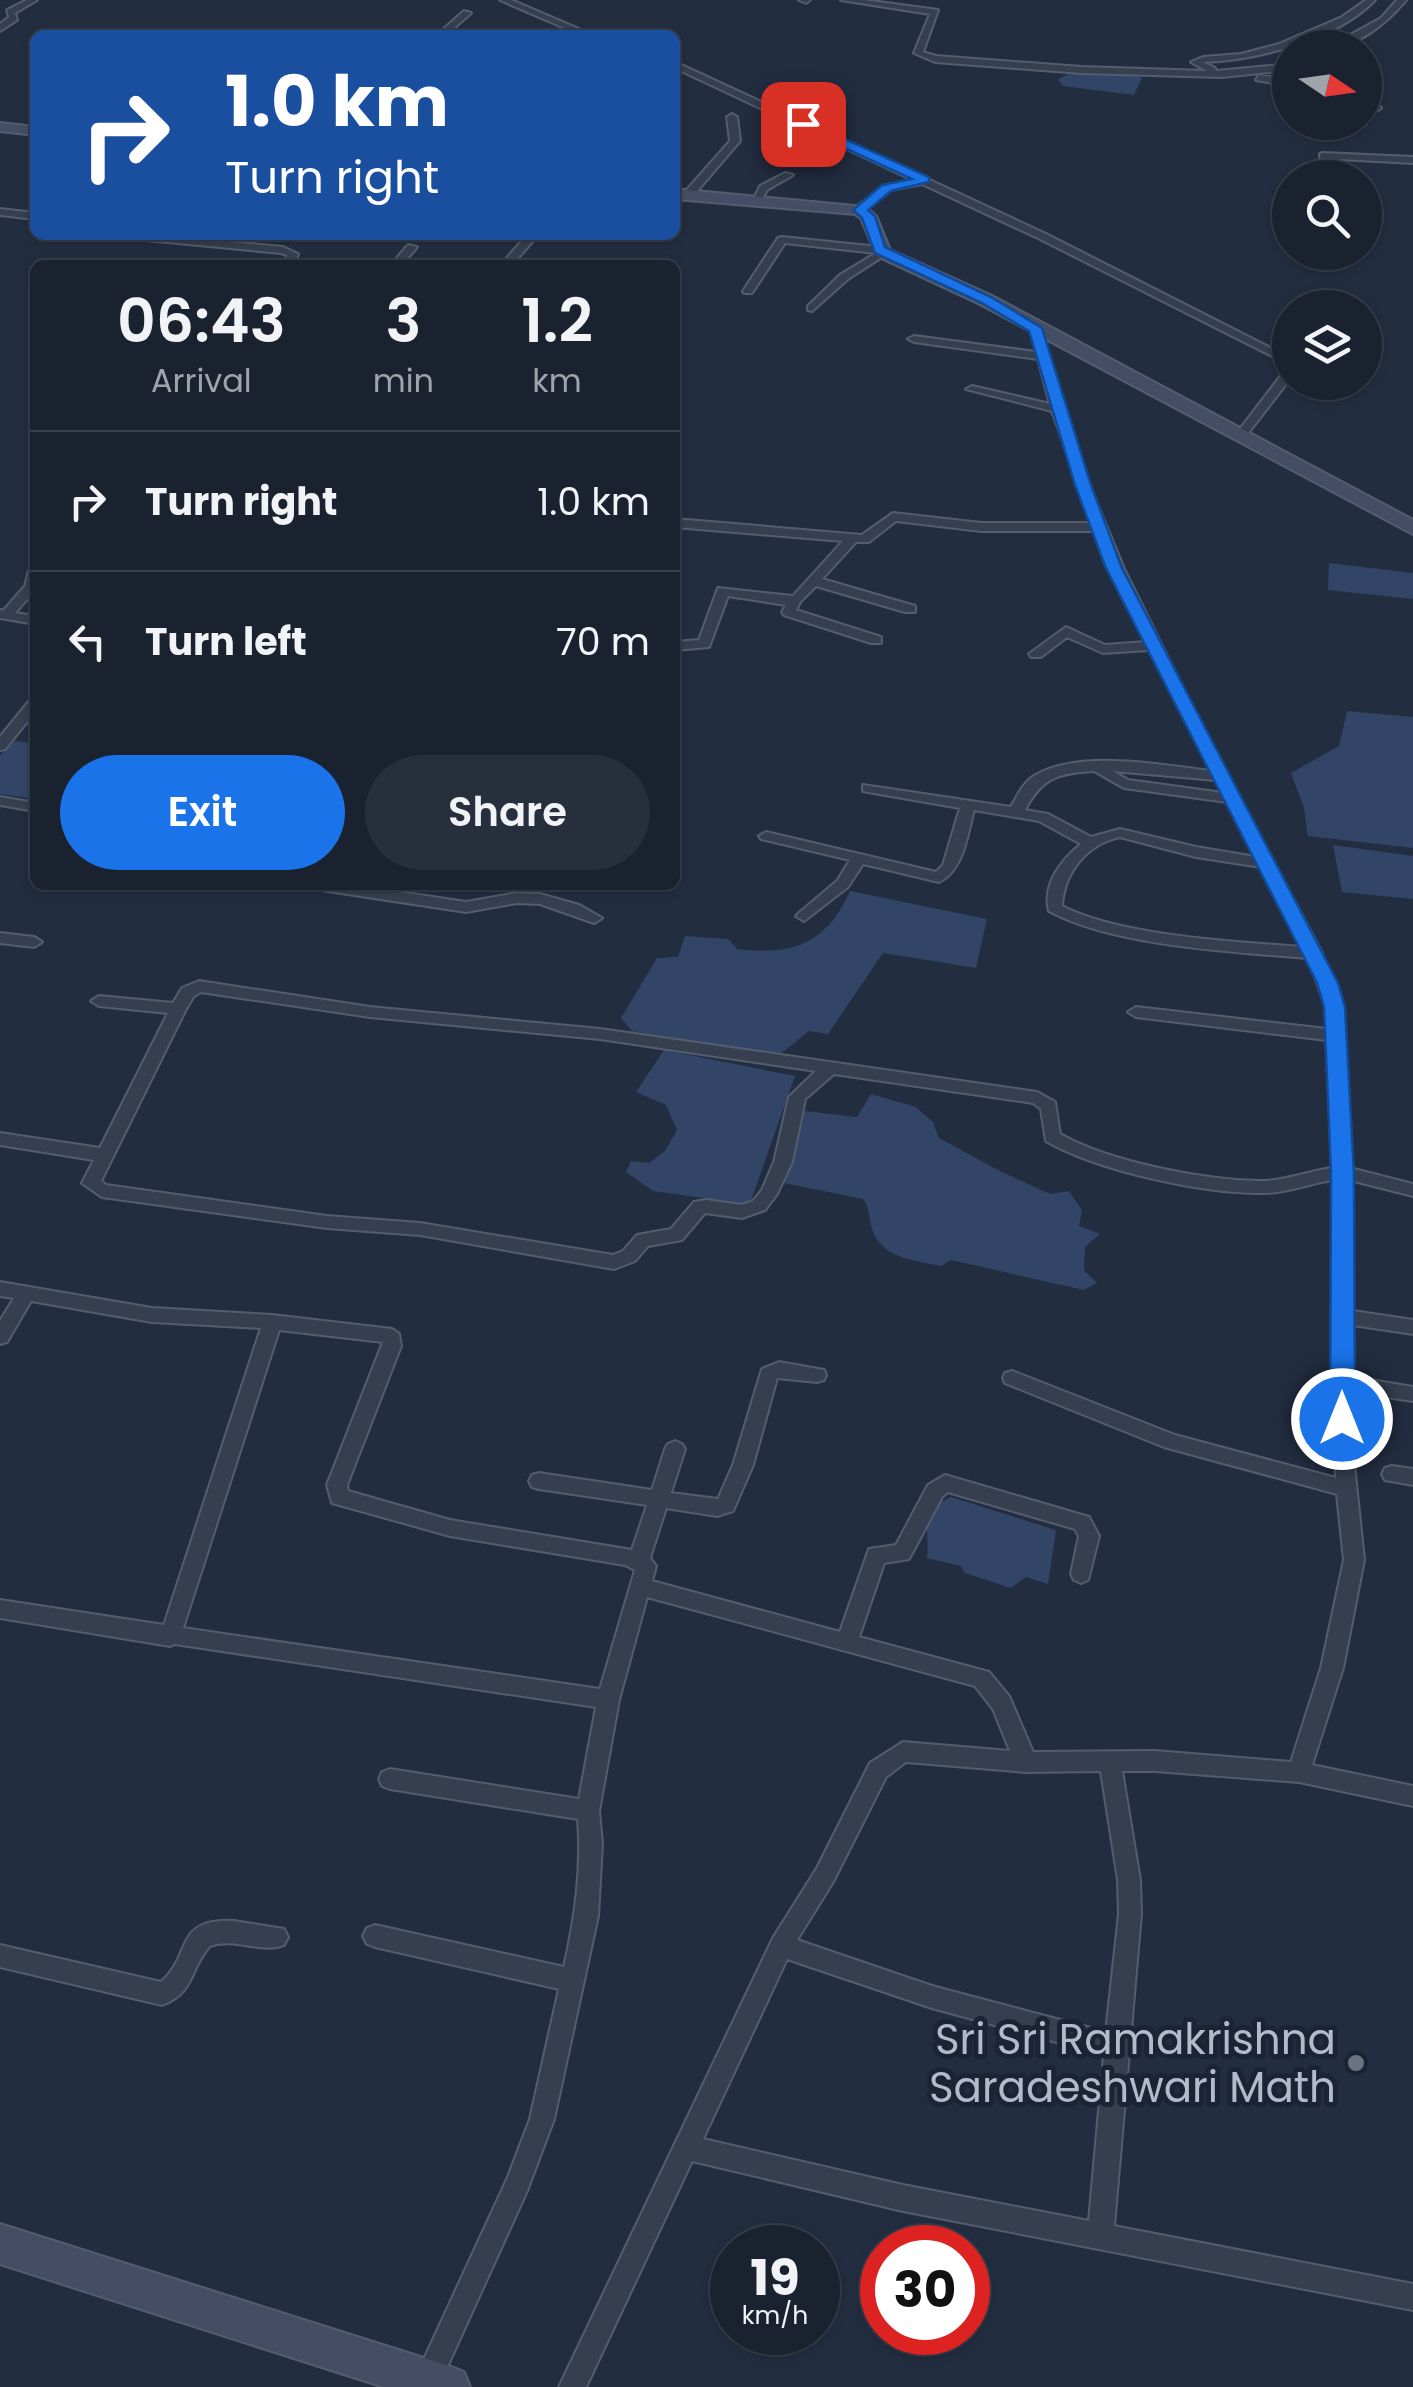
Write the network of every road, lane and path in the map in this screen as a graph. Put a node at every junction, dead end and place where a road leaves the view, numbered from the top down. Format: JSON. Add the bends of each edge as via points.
{"nodes":[{"id":1,"x":32,"y":0,"type":"edge"},
{"id":2,"x":504,"y":0,"type":"edge"},
{"id":3,"x":845,"y":0,"type":"edge"},
{"id":4,"x":1371,"y":0,"type":"edge"},
{"id":5,"x":1402,"y":0,"type":"edge"},
{"id":6,"x":467,"y":13,"type":"dead end"},
{"id":7,"x":0,"y":28,"type":"edge"},
{"id":8,"x":447,"y":30,"type":"edge"},
{"id":9,"x":577,"y":30,"type":"edge"},
{"id":10,"x":1365,"y":30,"type":"edge"},
{"id":11,"x":680,"y":67,"type":"edge"},
{"id":12,"x":1272,"y":69,"type":"edge"},
{"id":13,"x":1222,"y":74,"type":"junction"},
{"id":14,"x":1239,"y":74,"type":"junction"},
{"id":15,"x":1272,"y":80,"type":"edge"},
{"id":16,"x":680,"y":82,"type":"edge"},
{"id":17,"x":720,"y":85,"type":"junction"},
{"id":18,"x":732,"y":117,"type":"dead end"},
{"id":19,"x":0,"y":127,"type":"edge"},
{"id":20,"x":30,"y":130,"type":"edge"},
{"id":21,"x":1323,"y":156,"type":"dead end"},
{"id":22,"x":1413,"y":160,"type":"edge"},
{"id":23,"x":788,"y":175,"type":"dead end"},
{"id":24,"x":925,"y":180,"type":"junction"},
{"id":25,"x":681,"y":195,"type":"edge"},
{"id":26,"x":756,"y":200,"type":"junction"},
{"id":27,"x":859,"y":210,"type":"junction"},
{"id":28,"x":0,"y":212,"type":"edge"},
{"id":29,"x":30,"y":215,"type":"edge"},
{"id":30,"x":202,"y":240,"type":"edge"},
{"id":31,"x":528,"y":240,"type":"edge"},
{"id":32,"x":412,"y":247,"type":"dead end"},
{"id":33,"x":881,"y":251,"type":"junction"},
{"id":34,"x":291,"y":260,"type":"edge"},
{"id":35,"x":400,"y":260,"type":"edge"},
{"id":36,"x":510,"y":260,"type":"edge"},
{"id":37,"x":748,"y":291,"type":"dead end"},
{"id":38,"x":812,"y":308,"type":"dead end"},
{"id":39,"x":1041,"y":332,"type":"junction"},
{"id":40,"x":914,"y":339,"type":"dead end"},
{"id":41,"x":1272,"y":353,"type":"edge"},
{"id":42,"x":1041,"y":356,"type":"junction"},
{"id":43,"x":972,"y":390,"type":"dead end"},
{"id":44,"x":1272,"y":395,"type":"edge"},
{"id":45,"x":1058,"y":408,"type":"junction"},
{"id":46,"x":1241,"y":435,"type":"junction"},
{"id":47,"x":680,"y":523,"type":"edge"},
{"id":48,"x":1098,"y":527,"type":"junction"},
{"id":49,"x":1413,"y":528,"type":"edge"},
{"id":50,"x":852,"y":538,"type":"junction"},
{"id":51,"x":814,"y":581,"type":"junction"},
{"id":52,"x":30,"y":587,"type":"edge"},
{"id":53,"x":794,"y":600,"type":"junction"},
{"id":54,"x":910,"y":609,"type":"dead end"},
{"id":55,"x":3,"y":614,"type":"edge"},
{"id":56,"x":30,"y":619,"type":"edge"},
{"id":57,"x":876,"y":640,"type":"dead end"},
{"id":58,"x":680,"y":646,"type":"edge"},
{"id":59,"x":1154,"y":646,"type":"junction"},
{"id":60,"x":1036,"y":654,"type":"dead end"},
{"id":61,"x":30,"y":709,"type":"edge"},
{"id":62,"x":0,"y":746,"type":"edge"},
{"id":63,"x":1098,"y":767,"type":"junction"},
{"id":64,"x":1222,"y":776,"type":"junction"},
{"id":65,"x":868,"y":788,"type":"dead end"},
{"id":66,"x":1235,"y":799,"type":"junction"},
{"id":67,"x":0,"y":802,"type":"edge"},
{"id":68,"x":968,"y":804,"type":"junction"},
{"id":69,"x":30,"y":806,"type":"edge"},
{"id":70,"x":1016,"y":812,"type":"junction"},
{"id":71,"x":766,"y":836,"type":"dead end"},
{"id":72,"x":1089,"y":842,"type":"junction"},
{"id":73,"x":858,"y":859,"type":"junction"},
{"id":74,"x":1268,"y":862,"type":"junction"},
{"id":75,"x":354,"y":890,"type":"edge"},
{"id":76,"x":804,"y":916,"type":"dead end"},
{"id":77,"x":594,"y":918,"type":"dead end"},
{"id":78,"x":0,"y":938,"type":"edge"},
{"id":79,"x":34,"y":942,"type":"dead end"},
{"id":80,"x":1314,"y":953,"type":"junction"},
{"id":81,"x":99,"y":1001,"type":"dead end"},
{"id":82,"x":178,"y":1009,"type":"junction"},
{"id":83,"x":1136,"y":1012,"type":"dead end"},
{"id":84,"x":1336,"y":1035,"type":"junction"},
{"id":85,"x":829,"y":1069,"type":"junction"},
{"id":86,"x":0,"y":1139,"type":"edge"},
{"id":87,"x":104,"y":1155,"type":"junction"},
{"id":88,"x":1343,"y":1174,"type":"junction"},
{"id":89,"x":1413,"y":1190,"type":"edge"},
{"id":90,"x":0,"y":1289,"type":"edge"},
{"id":91,"x":26,"y":1292,"type":"junction"},
{"id":92,"x":1342,"y":1316,"type":"junction"},
{"id":93,"x":272,"y":1322,"type":"junction"},
{"id":94,"x":1413,"y":1327,"type":"edge"},
{"id":95,"x":0,"y":1337,"type":"edge"},
{"id":96,"x":817,"y":1374,"type":"dead end"},
{"id":97,"x":1012,"y":1378,"type":"dead end"},
{"id":98,"x":1342,"y":1383,"type":"junction"},
{"id":99,"x":1413,"y":1394,"type":"edge"},
{"id":100,"x":675,"y":1449,"type":"dead end"},
{"id":101,"x":539,"y":1480,"type":"dead end"},
{"id":102,"x":1346,"y":1488,"type":"junction"},
{"id":103,"x":658,"y":1498,"type":"junction"},
{"id":104,"x":638,"y":1560,"type":"junction"},
{"id":105,"x":1080,"y":1574,"type":"dead end"},
{"id":106,"x":641,"y":1587,"type":"junction"},
{"id":107,"x":0,"y":1608,"type":"edge"},
{"id":108,"x":170,"y":1637,"type":"junction"},
{"id":109,"x":846,"y":1644,"type":"junction"},
{"id":110,"x":608,"y":1700,"type":"junction"},
{"id":111,"x":1024,"y":1759,"type":"junction"},
{"id":112,"x":1110,"y":1762,"type":"junction"},
{"id":113,"x":1299,"y":1772,"type":"junction"},
{"id":114,"x":390,"y":1779,"type":"dead end"},
{"id":115,"x":1413,"y":1796,"type":"edge"},
{"id":116,"x":588,"y":1811,"type":"junction"},
{"id":117,"x":374,"y":1936,"type":"dead end"},
{"id":118,"x":276,"y":1937,"type":"dead end"},
{"id":119,"x":780,"y":1946,"type":"junction"},
{"id":120,"x":0,"y":1956,"type":"edge"},
{"id":121,"x":570,"y":1980,"type":"junction"},
{"id":122,"x":1117,"y":2047,"type":"junction"},
{"id":123,"x":686,"y":2147,"type":"junction"},
{"id":124,"x":1100,"y":2236,"type":"junction"},
{"id":125,"x":0,"y":2244,"type":"edge"},
{"id":126,"x":1413,"y":2297,"type":"edge"},
{"id":127,"x":423,"y":2381,"type":"edge"},
{"id":128,"x":572,"y":2387,"type":"edge"}],
"edges":[{"from":1,"to":7,"type":"street","via":[[10,12],[14,18]]},
{"from":2,"to":9,"type":"street"},
{"from":3,"to":13,"type":"street","via":[[939,8],[918,53],[935,59]]},
{"from":4,"to":13,"type":"street","via":[[1359,14],[1310,36],[1195,62]]},
{"from":5,"to":10,"type":"street"},
{"from":6,"to":8,"type":"street"},
{"from":11,"to":17,"type":"street"},
{"from":12,"to":14,"type":"street"},
{"from":13,"to":14,"type":"street"},
{"from":14,"to":15,"type":"street"},
{"from":16,"to":17,"type":"street"},
{"from":17,"to":24,"type":"street"},
{"from":18,"to":25,"type":"street","via":[[735,141]]},
{"from":19,"to":20,"type":"street"},
{"from":21,"to":22,"type":"street"},
{"from":23,"to":26,"type":"street","via":[[763,188]]},
{"from":24,"to":27,"type":"street","via":[[887,188]]},
{"from":24,"to":41,"type":"street"},
{"from":25,"to":26,"type":"street"},
{"from":26,"to":27,"type":"street"},
{"from":27,"to":33,"type":"street","via":[[868,216]]},
{"from":28,"to":29,"type":"street"},
{"from":30,"to":34,"type":"street","via":[[287,252]]},
{"from":31,"to":36,"type":"street"},
{"from":32,"to":35,"type":"street"},
{"from":33,"to":37,"type":"street","via":[[782,240]]},
{"from":33,"to":38,"type":"street"},
{"from":33,"to":39,"type":"street"},
{"from":39,"to":42,"type":"street"},
{"from":39,"to":46,"type":"street"},
{"from":40,"to":42,"type":"street"},
{"from":42,"to":45,"type":"street"},
{"from":43,"to":45,"type":"street"},
{"from":44,"to":46,"type":"street"},
{"from":45,"to":48,"type":"street"},
{"from":46,"to":49,"type":"street"},
{"from":47,"to":50,"type":"street"},
{"from":48,"to":50,"type":"street","via":[[1001,528],[893,517],[871,537]]},
{"from":48,"to":59,"type":"street"},
{"from":50,"to":51,"type":"street"},
{"from":51,"to":53,"type":"street"},
{"from":51,"to":54,"type":"street"},
{"from":52,"to":55,"type":"street"},
{"from":53,"to":57,"type":"street","via":[[788,612]]},
{"from":53,"to":58,"type":"street","via":[[722,591],[704,644]]},
{"from":55,"to":56,"type":"street"},
{"from":59,"to":60,"type":"street","via":[[1104,648],[1066,631]]},
{"from":59,"to":64,"type":"street"},
{"from":61,"to":62,"type":"street"},
{"from":63,"to":64,"type":"street"},
{"from":63,"to":66,"type":"street","via":[[1124,784]]},
{"from":63,"to":70,"type":"street","via":[[1042,777]]},
{"from":64,"to":66,"type":"street"},
{"from":65,"to":68,"type":"street"},
{"from":66,"to":74,"type":"street"},
{"from":67,"to":69,"type":"street"},
{"from":68,"to":70,"type":"street"},
{"from":68,"to":73,"type":"street","via":[[944,876]]},
{"from":70,"to":72,"type":"street","via":[[1053,821]]},
{"from":71,"to":73,"type":"street"},
{"from":72,"to":74,"type":"street","via":[[1120,833]]},
{"from":72,"to":80,"type":"street","via":[[1057,886],[1053,904],[1059,913],[1126,930]]},
{"from":73,"to":76,"type":"street","via":[[843,884]]},
{"from":74,"to":80,"type":"street"},
{"from":75,"to":77,"type":"street","via":[[466,907],[507,899],[554,902]]},
{"from":78,"to":79,"type":"street"},
{"from":80,"to":84,"type":"street","via":[[1332,996]]},
{"from":81,"to":82,"type":"street"},
{"from":82,"to":85,"type":"street","via":[[192,989],[208,986]]},
{"from":82,"to":87,"type":"street"},
{"from":83,"to":84,"type":"street"},
{"from":84,"to":88,"type":"street"},
{"from":85,"to":87,"type":"street","via":[[798,1097],[796,1119],[760,1206],[700,1207],[676,1235],[643,1240],[614,1262],[420,1228],[327,1222],[102,1190],[91,1183]]},
{"from":85,"to":88,"type":"street","via":[[1037,1098],[1049,1106],[1052,1137],[1065,1146],[1224,1184],[1278,1186]]},
{"from":86,"to":87,"type":"street"},
{"from":88,"to":89,"type":"street"},
{"from":88,"to":92,"type":"street"},
{"from":90,"to":91,"type":"street"},
{"from":91,"to":93,"type":"street","via":[[152,1315]]},
{"from":91,"to":95,"type":"street"},
{"from":92,"to":94,"type":"street"},
{"from":92,"to":98,"type":"street"},
{"from":93,"to":104,"type":"street","via":[[381,1332],[392,1340],[336,1485],[339,1497],[450,1528]]},
{"from":93,"to":108,"type":"street"},
{"from":96,"to":103,"type":"street","via":[[768,1374],[726,1505]]},
{"from":97,"to":102,"type":"street","via":[[1157,1437]]},
{"from":98,"to":99,"type":"street"},
{"from":98,"to":102,"type":"street"},
{"from":100,"to":103,"type":"street"},
{"from":101,"to":103,"type":"street"},
{"from":102,"to":113,"type":"street","via":[[1354,1560],[1350,1592]]},
{"from":103,"to":104,"type":"street"},
{"from":104,"to":106,"type":"street","via":[[646,1566]]},
{"from":105,"to":109,"type":"street","via":[[1088,1536],[1082,1523],[945,1483],[902,1553],[876,1556]]},
{"from":106,"to":109,"type":"street"},
{"from":106,"to":110,"type":"street"},
{"from":107,"to":108,"type":"street"},
{"from":108,"to":110,"type":"street","via":[[438,1670]]},
{"from":109,"to":111,"type":"street","via":[[982,1679],[1001,1703]]},
{"from":110,"to":116,"type":"street"},
{"from":111,"to":112,"type":"street"},
{"from":111,"to":119,"type":"street","via":[[895,1754],[878,1770]]},
{"from":112,"to":113,"type":"street"},
{"from":112,"to":122,"type":"street","via":[[1130,1914]]},
{"from":113,"to":115,"type":"street"},
{"from":114,"to":116,"type":"street"},
{"from":116,"to":121,"type":"street","via":[[587,1916]]},
{"from":117,"to":121,"type":"street"},
{"from":118,"to":120,"type":"street","via":[[205,1936],[192,1947],[180,1982],[162,1994]]},
{"from":119,"to":122,"type":"street","via":[[932,1997]]},
{"from":119,"to":123,"type":"street"},
{"from":121,"to":127,"type":"street","via":[[532,2150]]},
{"from":122,"to":124,"type":"street"},
{"from":123,"to":124,"type":"street"},
{"from":123,"to":128,"type":"street"},
{"from":124,"to":126,"type":"street"},
{"from":125,"to":127,"type":"street"}]}
